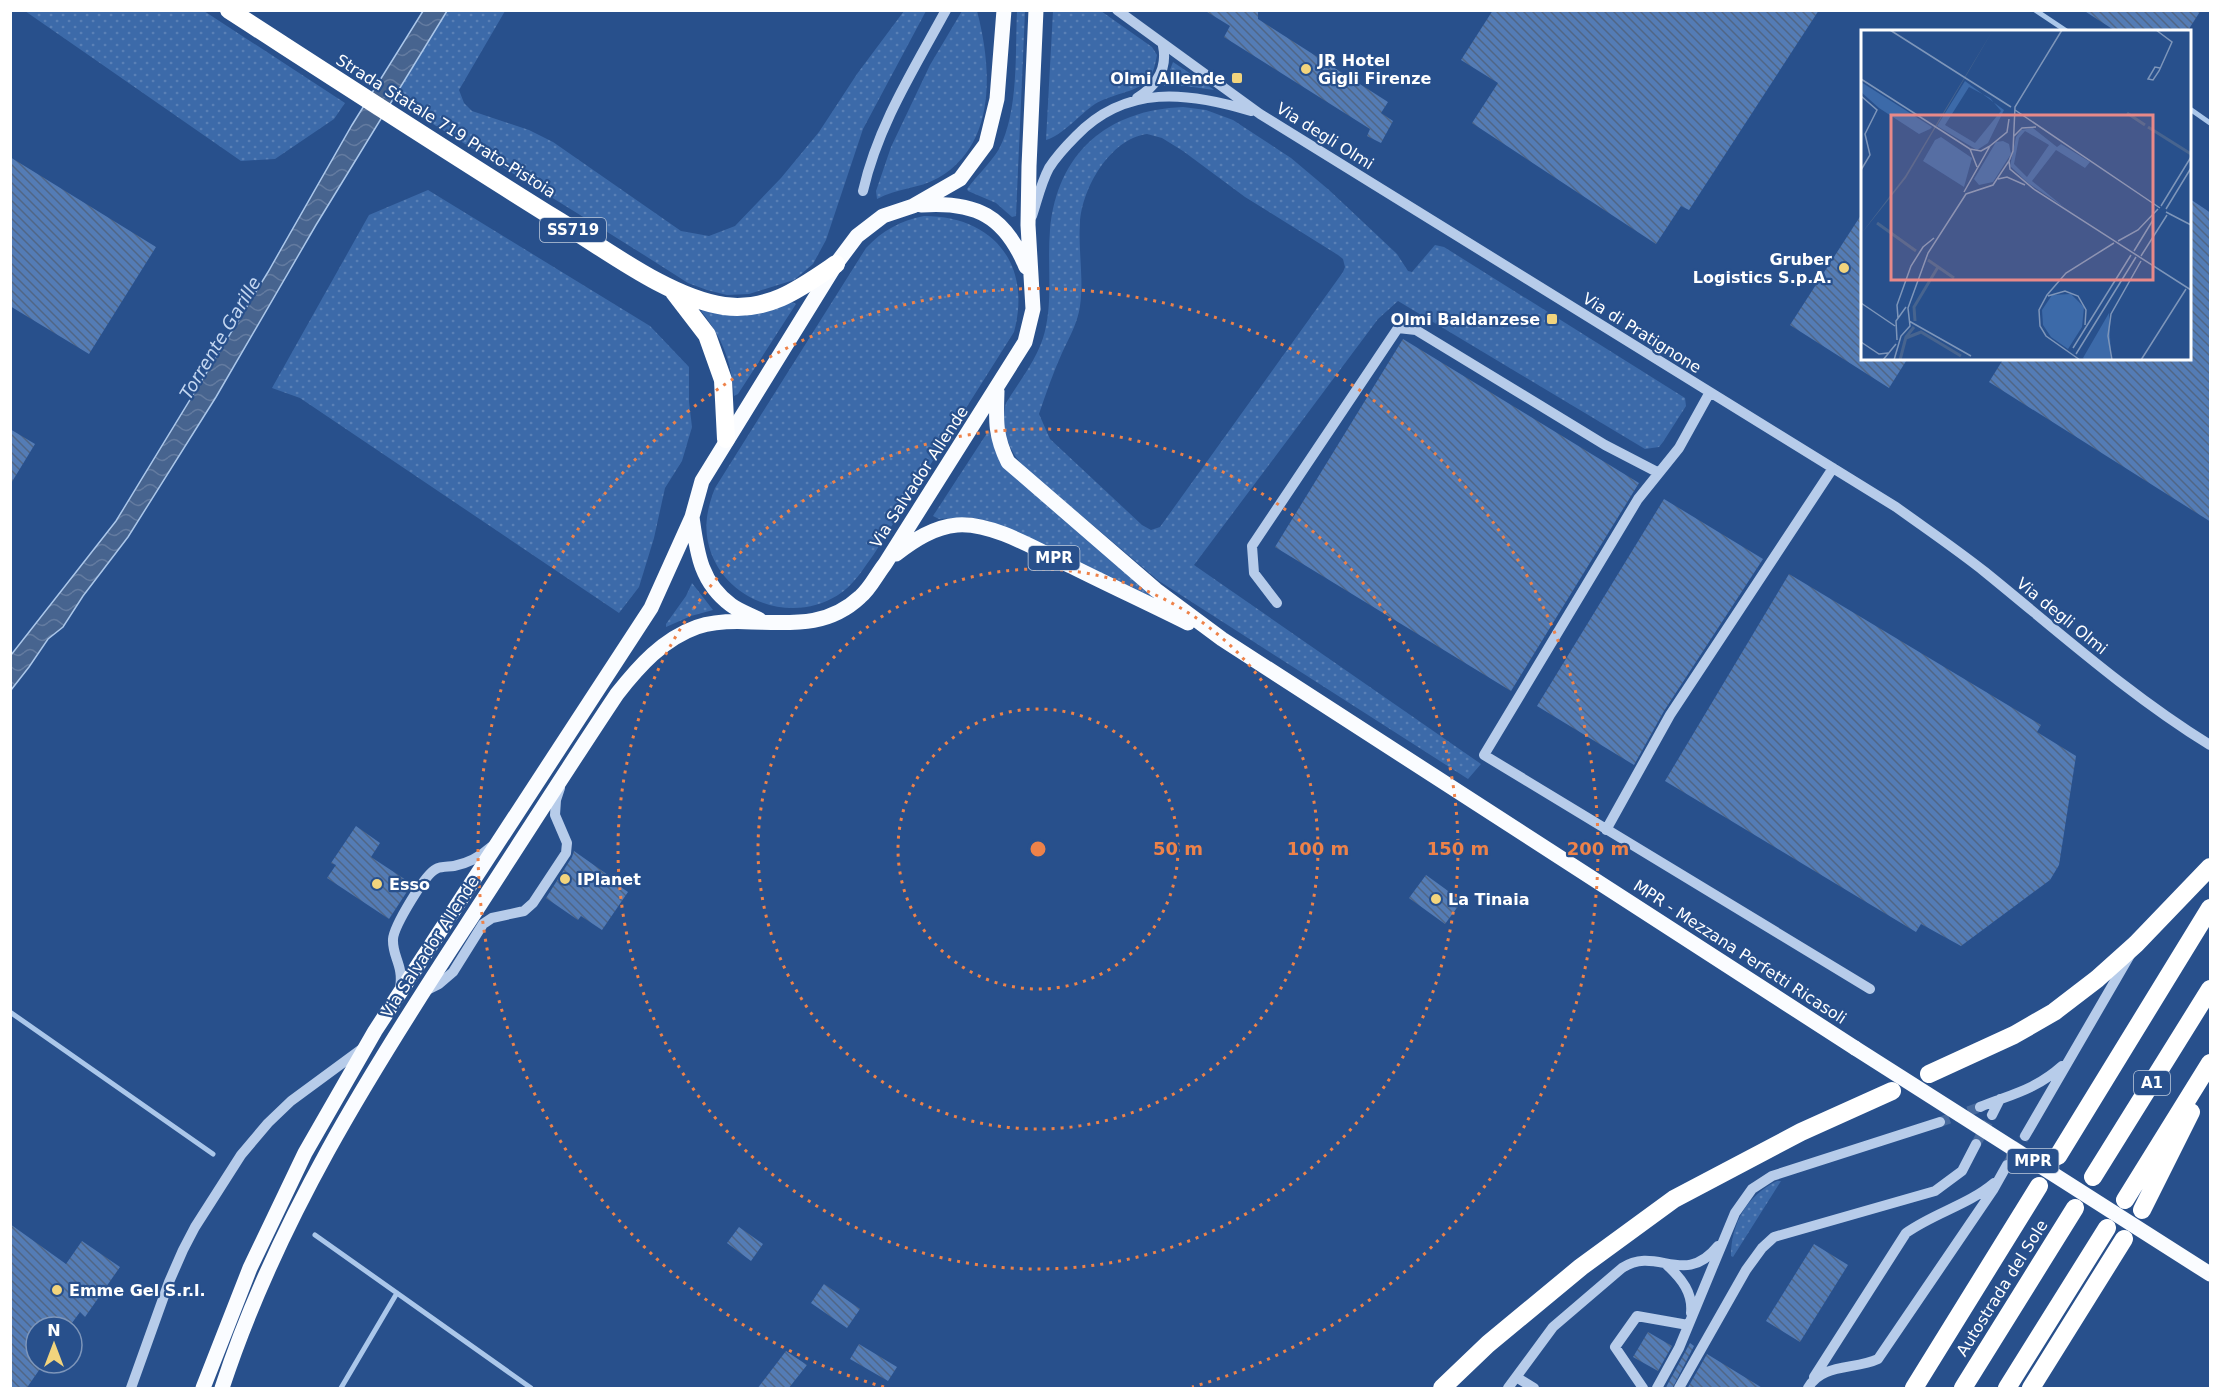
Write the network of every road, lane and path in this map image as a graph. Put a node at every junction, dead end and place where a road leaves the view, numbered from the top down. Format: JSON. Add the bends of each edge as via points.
{"nodes":[{"id":1,"x":229,"y":10,"type":"edge"},
{"id":2,"x":946,"y":10,"type":"edge"},
{"id":3,"x":995,"y":10,"type":"edge"},
{"id":4,"x":1004,"y":10,"type":"edge"},
{"id":5,"x":1036,"y":10,"type":"edge"},
{"id":6,"x":1117,"y":10,"type":"edge"},
{"id":7,"x":1001,"y":35,"type":"junction"},
{"id":8,"x":1163,"y":46,"type":"junction"},
{"id":9,"x":1132,"y":101,"type":"junction"},
{"id":10,"x":1260,"y":114,"type":"junction"},
{"id":11,"x":1373,"y":184,"type":"joint"},
{"id":12,"x":863,"y":191,"type":"dead end"},
{"id":13,"x":913,"y":206,"type":"junction"},
{"id":14,"x":1028,"y":225,"type":"junction"},
{"id":15,"x":836,"y":264,"type":"junction"},
{"id":16,"x":1030,"y":279,"type":"junction"},
{"id":17,"x":674,"y":292,"type":"junction"},
{"id":18,"x":997,"y":388,"type":"junction"},
{"id":19,"x":1710,"y":392,"type":"junction"},
{"id":20,"x":726,"y":438,"type":"junction"},
{"id":21,"x":1833,"y":468,"type":"junction"},
{"id":22,"x":1659,"y":473,"type":"junction"},
{"id":23,"x":1896,"y":507,"type":"joint"},
{"id":24,"x":692,"y":517,"type":"junction"},
{"id":25,"x":885,"y":564,"type":"junction"},
{"id":26,"x":1277,"y":603,"type":"dead end"},
{"id":27,"x":765,"y":622,"type":"junction"},
{"id":28,"x":1222,"y":639,"type":"junction"},
{"id":29,"x":2211,"y":745,"type":"edge"},
{"id":30,"x":566,"y":770,"type":"junction"},
{"id":31,"x":1606,"y":830,"type":"junction"},
{"id":32,"x":498,"y":841,"type":"junction"},
{"id":33,"x":2211,"y":867,"type":"edge"},
{"id":34,"x":2211,"y":908,"type":"edge"},
{"id":35,"x":2136,"y":944,"type":"junction"},
{"id":36,"x":1870,"y":989,"type":"dead end"},
{"id":37,"x":2211,"y":989,"type":"edge"},
{"id":38,"x":422,"y":992,"type":"junction"},
{"id":39,"x":399,"y":994,"type":"junction"},
{"id":40,"x":366,"y":1046,"type":"junction"},
{"id":41,"x":2069,"y":1060,"type":"junction"},
{"id":42,"x":2211,"y":1063,"type":"edge"},
{"id":43,"x":2211,"y":1071,"type":"edge"},
{"id":44,"x":1929,"y":1074,"type":"dead end"},
{"id":45,"x":1892,"y":1091,"type":"dead end"},
{"id":46,"x":2001,"y":1099,"type":"junction"},
{"id":47,"x":1980,"y":1107,"type":"tunnel mouth"},
{"id":48,"x":1992,"y":1115,"type":"tunnel mouth"},
{"id":49,"x":1940,"y":1122,"type":"tunnel mouth"},
{"id":50,"x":2025,"y":1136,"type":"tunnel mouth"},
{"id":51,"x":1976,"y":1144,"type":"tunnel mouth"},
{"id":52,"x":2058,"y":1156,"type":"dead end"},
{"id":53,"x":2007,"y":1165,"type":"tunnel mouth"},
{"id":54,"x":2001,"y":1177,"type":"junction"},
{"id":55,"x":2093,"y":1177,"type":"dead end"},
{"id":56,"x":2039,"y":1186,"type":"dead end"},
{"id":57,"x":2125,"y":1200,"type":"dead end"},
{"id":58,"x":2075,"y":1208,"type":"dead end"},
{"id":59,"x":2142,"y":1210,"type":"dead end"},
{"id":60,"x":2107,"y":1228,"type":"dead end"},
{"id":61,"x":1724,"y":1239,"type":"junction"},
{"id":62,"x":2124,"y":1239,"type":"dead end"},
{"id":63,"x":1665,"y":1263,"type":"junction"},
{"id":64,"x":2211,"y":1274,"type":"edge"},
{"id":65,"x":1689,"y":1323,"type":"junction"},
{"id":66,"x":1516,"y":1377,"type":"junction"},
{"id":67,"x":1810,"y":1385,"type":"edge"},
{"id":68,"x":132,"y":1389,"type":"edge"},
{"id":69,"x":203,"y":1389,"type":"edge"},
{"id":70,"x":222,"y":1389,"type":"edge"},
{"id":71,"x":1442,"y":1389,"type":"edge"},
{"id":72,"x":1508,"y":1389,"type":"edge"},
{"id":73,"x":1534,"y":1389,"type":"edge"},
{"id":74,"x":1643,"y":1389,"type":"edge"},
{"id":75,"x":1657,"y":1389,"type":"edge"},
{"id":76,"x":1679,"y":1389,"type":"edge"},
{"id":77,"x":1914,"y":1389,"type":"edge"},
{"id":78,"x":1963,"y":1389,"type":"edge"},
{"id":79,"x":2007,"y":1389,"type":"edge"},
{"id":80,"x":2031,"y":1389,"type":"edge"}],
"edges":[{"from":1,"to":17,"type":"highway","name":"Strada Statale 719 Prato-Pistoia","number":"SS719"},
{"from":2,"to":12,"type":"street","via":[[887,117]]},
{"from":3,"to":7,"type":"street"},
{"from":4,"to":7,"type":"main road","name":"Via Salvador Allende"},
{"from":5,"to":14,"type":"main road","name":"Via Salvador Allende"},
{"from":6,"to":8,"type":"street","name":"Via degli Olmi"},
{"from":7,"to":13,"type":"main road","name":"Via Salvador Allende","via":[[997,99],[986,144],[960,179]]},
{"from":8,"to":9,"type":"street","name":"Via degli Olmi","via":[[1165,57],[1158,80]]},
{"from":8,"to":10,"type":"street","name":"Via degli Olmi"},
{"from":9,"to":10,"type":"street","name":"Via degli Olmi","via":[[1185,96],[1216,100]]},
{"from":9,"to":14,"type":"street","name":"Via degli Olmi","via":[[1097,117],[1066,146],[1049,169]]},
{"from":10,"to":11,"type":"street","name":"Via degli Olmi"},
{"from":11,"to":19,"type":"street","name":"Via di Pratignone"},
{"from":13,"to":15,"type":"main road","name":"Via Salvador Allende","via":[[884,216],[857,236]]},
{"from":13,"to":16,"type":"main road","name":"Via Salvador Allende","via":[[947,203],[976,210],[1001,225],[1017,246]]},
{"from":14,"to":16,"type":"main road","name":"Via Salvador Allende"},
{"from":15,"to":17,"type":"highway","number":"SS719","via":[[796,292],[762,304],[724,306]]},
{"from":15,"to":20,"type":"main road","name":"Via Salvador Allende"},
{"from":16,"to":18,"type":"main road","name":"Via Salvador Allende","via":[[1033,309],[1025,342]]},
{"from":17,"to":20,"type":"highway","number":"SS719","via":[[707,335],[715,357],[723,380]]},
{"from":18,"to":25,"type":"main road","name":"Via Salvador Allende"},
{"from":18,"to":28,"type":"main road","name":"MPR - Mezzana Perfetti Ricasoli","number":"MPR","via":[[999,443],[1008,462],[1156,590]]},
{"from":19,"to":21,"type":"street","name":"Via di Pratignone"},
{"from":19,"to":22,"type":"street","via":[[1679,448]]},
{"from":20,"to":24,"type":"main road","name":"Via Salvador Allende","via":[[702,481]]},
{"from":21,"to":23,"type":"street","name":"Via di Pratignone"},
{"from":21,"to":31,"type":"street","via":[[1670,715]]},
{"from":22,"to":26,"type":"street","via":[[1605,445],[1416,330],[1398,328],[1252,546],[1254,573]]},
{"from":22,"to":31,"type":"street","via":[[1638,499],[1484,755]]},
{"from":23,"to":29,"type":"street","name":"Via degli Olmi","via":[[1983,570],[2166,717]]},
{"from":24,"to":27,"type":"main road","name":"Via Salvador Allende","via":[[699,561],[713,587],[731,605]]},
{"from":24,"to":32,"type":"main road","name":"Via Salvador Allende","via":[[651,608]]},
{"from":25,"to":27,"type":"main road","name":"Via Salvador Allende","via":[[861,597],[832,616],[800,624]]},
{"from":25,"to":28,"type":"main road","name":"MPR - Mezzana Perfetti Ricasoli","number":"MPR","via":[[932,532],[957,525],[982,527]]},
{"from":27,"to":30,"type":"main road","name":"Via Salvador Allende","via":[[725,621],[698,627],[670,641],[636,669]]},
{"from":28,"to":64,"type":"main road","name":"MPR - Mezzana Perfetti Ricasoli","number":"MPR","bridge":true},
{"from":30,"to":38,"type":"main road","name":"Via Salvador Allende"},
{"from":30,"to":38,"type":"street","via":[[555,815],[567,843],[566,853],[533,903],[524,911],[483,924],[453,972]]},
{"from":31,"to":36,"type":"street"},
{"from":32,"to":39,"type":"main road","name":"Via Salvador Allende"},
{"from":32,"to":39,"type":"street","via":[[482,855],[437,868],[428,875],[393,937],[402,977]]},
{"from":33,"to":35,"type":"highway"},
{"from":34,"to":52,"type":"highway"},
{"from":35,"to":41,"type":"street"},
{"from":35,"to":44,"type":"highway","via":[[2054,1012]]},
{"from":37,"to":55,"type":"highway","number":"A1"},
{"from":38,"to":70,"type":"main road","name":"Via Salvador Allende","via":[[314,1175],[247,1321]]},
{"from":39,"to":40,"type":"main road","name":"Via Salvador Allende"},
{"from":40,"to":68,"type":"street","name":"Via Salvador Allende","via":[[291,1101],[241,1155],[183,1250]]},
{"from":40,"to":69,"type":"main road","name":"Via Salvador Allende","via":[[286,1191],[250,1268]]},
{"from":41,"to":46,"type":"street","via":[[2047,1079]]},
{"from":41,"to":50,"type":"street"},
{"from":42,"to":57,"type":"highway","number":"A1"},
{"from":43,"to":59,"type":"highway"},
{"from":45,"to":71,"type":"highway","via":[[1801,1132],[1674,1199],[1496,1336]]},
{"from":46,"to":47,"type":"street"},
{"from":46,"to":48,"type":"street"},
{"from":49,"to":61,"type":"street","via":[[1772,1176],[1752,1189],[1742,1202]]},
{"from":51,"to":76,"type":"street","via":[[1962,1172],[1935,1191],[1774,1238],[1746,1270]]},
{"from":53,"to":54,"type":"street"},
{"from":54,"to":67,"type":"street","via":[[1979,1195],[1906,1233]]},
{"from":54,"to":67,"type":"street","via":[[1878,1359],[1838,1367]]},
{"from":56,"to":77,"type":"highway"},
{"from":58,"to":78,"type":"highway","name":"Autostrada del Sole"},
{"from":60,"to":79,"type":"highway"},
{"from":61,"to":63,"type":"street","via":[[1709,1257],[1696,1264],[1680,1267]]},
{"from":61,"to":65,"type":"street"},
{"from":62,"to":80,"type":"highway"},
{"from":63,"to":65,"type":"street","via":[[1690,1297]]},
{"from":63,"to":66,"type":"street","via":[[1645,1260],[1622,1268],[1553,1327]]},
{"from":65,"to":74,"type":"street","via":[[1637,1316],[1616,1347]]},
{"from":65,"to":75,"type":"street"},
{"from":66,"to":72,"type":"street"},
{"from":66,"to":73,"type":"street"}]}
